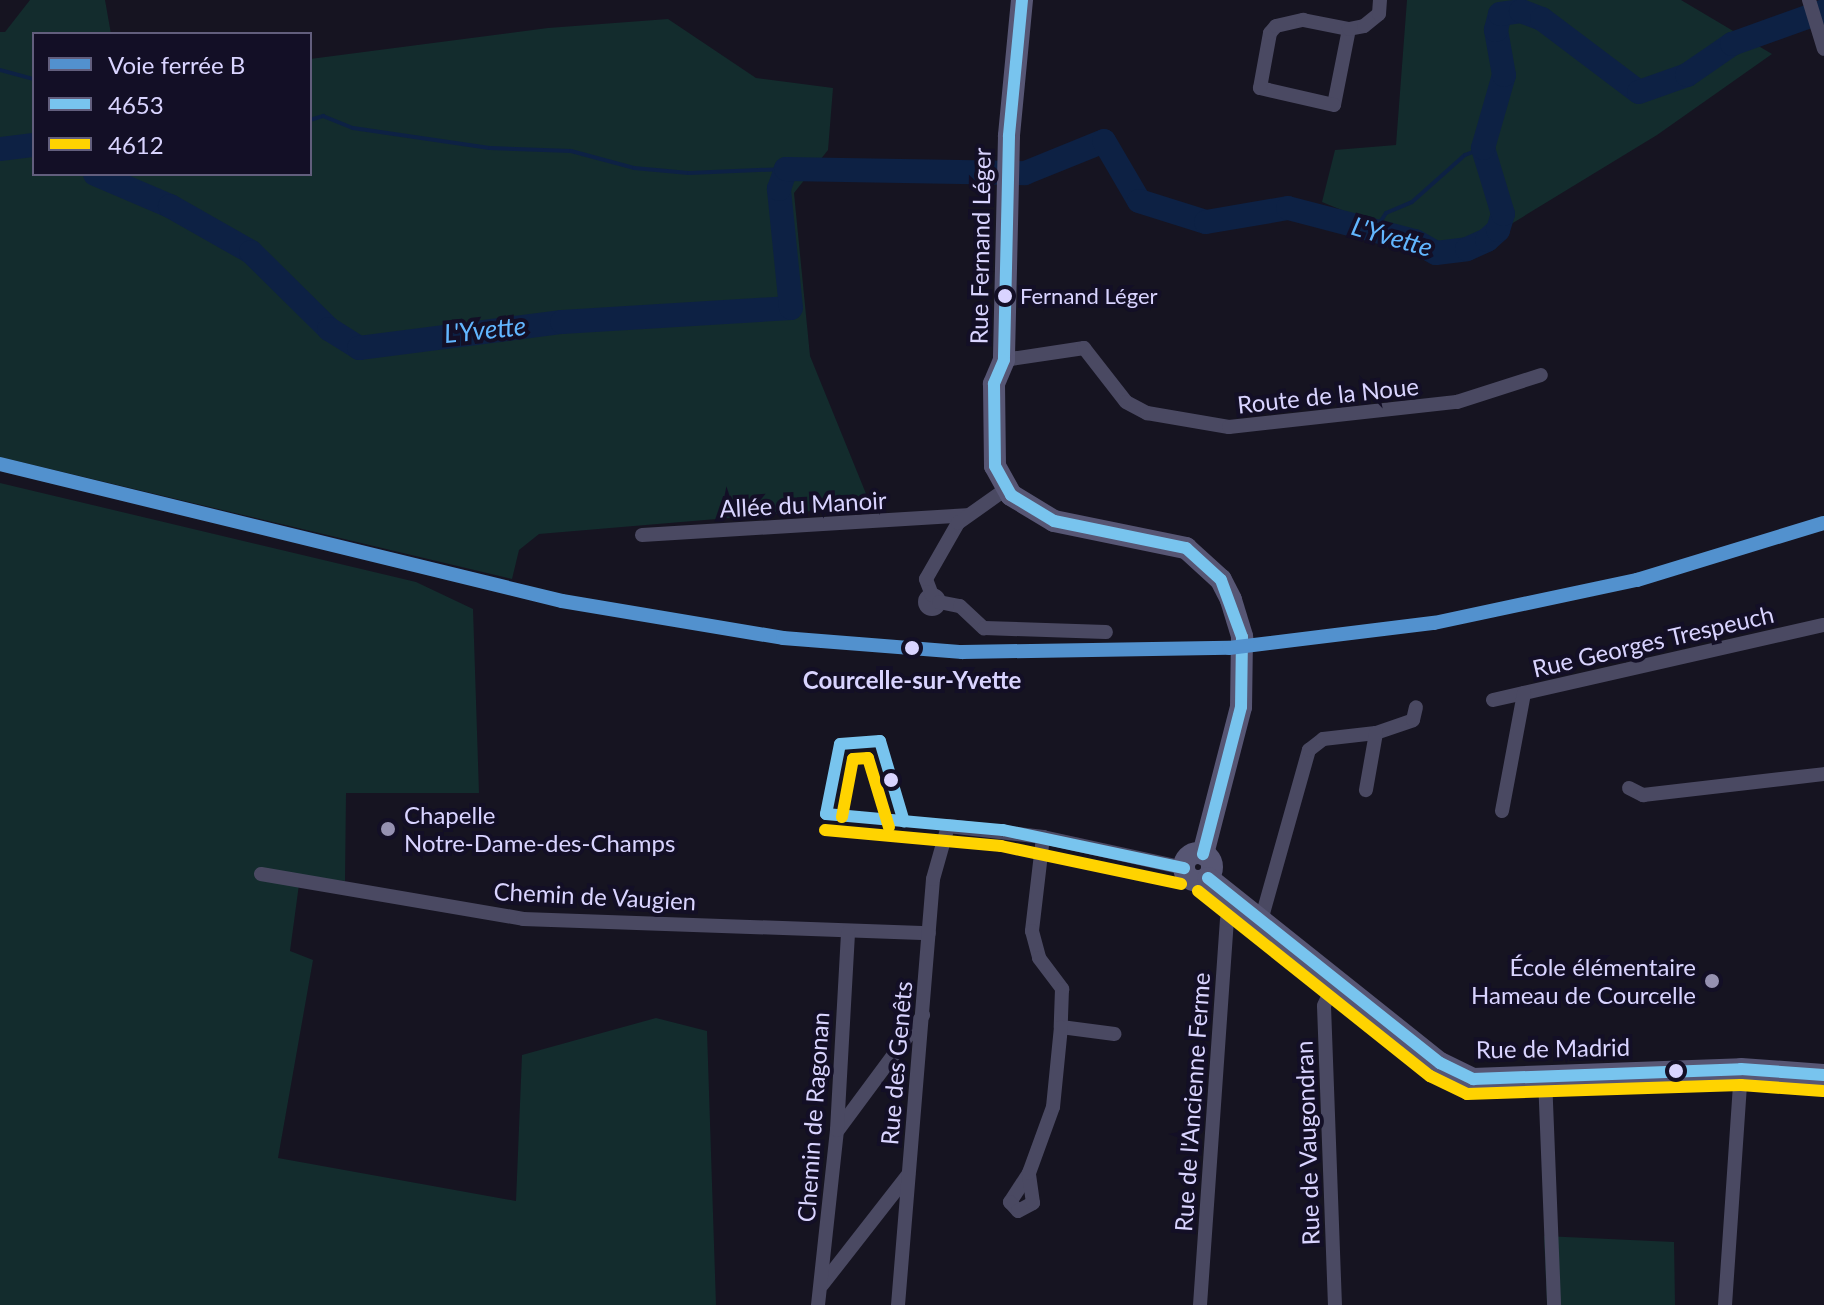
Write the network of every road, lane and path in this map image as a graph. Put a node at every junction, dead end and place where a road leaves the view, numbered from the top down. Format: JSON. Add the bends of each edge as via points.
{"nodes":[{"id":1,"x":1022,"y":0,"type":"edge"},
{"id":2,"x":1380,"y":0,"type":"edge"},
{"id":3,"x":1810,"y":2,"type":"edge"},
{"id":4,"x":1349,"y":29,"type":"junction"},
{"id":5,"x":1824,"y":49,"type":"edge"},
{"id":6,"x":1004,"y":360,"type":"junction"},
{"id":7,"x":1541,"y":375,"type":"dead end"},
{"id":8,"x":1006,"y":489,"type":"junction"},
{"id":9,"x":966,"y":515,"type":"junction"},
{"id":10,"x":642,"y":535,"type":"dead end"},
{"id":11,"x":1824,"y":625,"type":"edge"},
{"id":12,"x":1106,"y":632,"type":"dead end"},
{"id":13,"x":1524,"y":693,"type":"junction"},
{"id":14,"x":1493,"y":700,"type":"dead end"},
{"id":15,"x":1416,"y":707,"type":"dead end"},
{"id":16,"x":1376,"y":733,"type":"junction"},
{"id":17,"x":1824,"y":774,"type":"edge"},
{"id":18,"x":1629,"y":788,"type":"dead end"},
{"id":19,"x":1366,"y":790,"type":"dead end"},
{"id":20,"x":1502,"y":811,"type":"dead end"},
{"id":21,"x":1043,"y":837,"type":"junction"},
{"id":22,"x":1203,"y":854,"type":"junction"},
{"id":23,"x":1184,"y":868,"type":"junction"},
{"id":24,"x":261,"y":874,"type":"dead end"},
{"id":25,"x":1208,"y":878,"type":"junction"},
{"id":26,"x":1238,"y":906,"type":"junction"},
{"id":27,"x":1260,"y":924,"type":"junction"},
{"id":28,"x":848,"y":932,"type":"junction"},
{"id":29,"x":929,"y":933,"type":"junction"},
{"id":30,"x":1335,"y":982,"type":"junction"},
{"id":31,"x":923,"y":1014,"type":"junction"},
{"id":32,"x":1061,"y":1027,"type":"junction"},
{"id":33,"x":1115,"y":1034,"type":"dead end"},
{"id":34,"x":1741,"y":1069,"type":"junction"},
{"id":35,"x":1824,"y":1075,"type":"edge"},
{"id":36,"x":1545,"y":1078,"type":"junction"},
{"id":37,"x":837,"y":1130,"type":"junction"},
{"id":38,"x":909,"y":1173,"type":"junction"},
{"id":39,"x":1029,"y":1173,"type":"dead end"},
{"id":40,"x":822,"y":1285,"type":"junction"},
{"id":41,"x":818,"y":1305,"type":"edge"},
{"id":42,"x":898,"y":1305,"type":"edge"},
{"id":43,"x":1200,"y":1305,"type":"edge"},
{"id":44,"x":1335,"y":1305,"type":"edge"},
{"id":45,"x":1554,"y":1305,"type":"edge"},
{"id":46,"x":1725,"y":1305,"type":"edge"}],
"edges":[{"from":1,"to":6,"type":"street","name":"Rue Fernand Léger","via":[[1009,136]]},
{"from":2,"to":4,"type":"street","via":[[1373,22]]},
{"from":3,"to":5,"type":"street"},
{"from":4,"to":4,"type":"street","via":[[1303,20],[1276,26],[1270,33],[1260,88],[1334,105]]},
{"from":6,"to":7,"type":"street","name":"Route de la Noue","via":[[1084,348],[1126,402],[1147,413],[1229,427],[1442,404]]},
{"from":6,"to":8,"type":"street","name":"Rue Fernand Léger","via":[[994,384],[992,451]]},
{"from":8,"to":9,"type":"street"},
{"from":8,"to":22,"type":"street","via":[[1054,521],[1186,548],[1221,580],[1242,637],[1241,707]]},
{"from":9,"to":10,"type":"street","name":"Allée du Manoir"},
{"from":9,"to":12,"type":"street","via":[[926,579],[936,599],[960,606],[984,628]]},
{"from":11,"to":13,"type":"street","name":"Rue Georges Trespeuch"},
{"from":13,"to":14,"type":"street","name":"Rue Georges Trespeuch"},
{"from":13,"to":20,"type":"street"},
{"from":15,"to":16,"type":"street","via":[[1413,720]]},
{"from":16,"to":19,"type":"street"},
{"from":16,"to":27,"type":"street","via":[[1323,739],[1309,750]]},
{"from":17,"to":18,"type":"street","via":[[1643,795]]},
{"from":21,"to":23,"type":"street"},
{"from":21,"to":29,"type":"street","name":"Rue des Genêts","via":[[948,826],[936,860]]},
{"from":21,"to":32,"type":"street","via":[[1032,931],[1039,958],[1062,989]]},
{"from":22,"to":23,"type":"street","via":[[1190,856]]},
{"from":22,"to":25,"type":"street","via":[[1212,866]]},
{"from":23,"to":25,"type":"street","via":[[1191,879]]},
{"from":24,"to":28,"type":"street","name":"Chemin de Vaugien","via":[[523,919]]},
{"from":25,"to":26,"type":"street","name":"Rue de Madrid"},
{"from":26,"to":27,"type":"street","name":"Rue de Madrid"},
{"from":26,"to":43,"type":"street","name":"Rue de l'Ancienne Ferme","via":[[1227,920]]},
{"from":27,"to":30,"type":"street","name":"Rue de Madrid"},
{"from":28,"to":29,"type":"street","name":"Chemin de Vaugien"},
{"from":28,"to":37,"type":"street","name":"Chemin de Ragonan"},
{"from":29,"to":31,"type":"street","name":"Rue des Genêts"},
{"from":30,"to":36,"type":"street","name":"Rue de Madrid","via":[[1456,1073],[1473,1079]]},
{"from":30,"to":44,"type":"street","name":"Rue de Vaugondran","via":[[1324,1006]]},
{"from":31,"to":37,"type":"street"},
{"from":31,"to":38,"type":"street","name":"Rue des Genêts"},
{"from":32,"to":33,"type":"street"},
{"from":32,"to":39,"type":"street","via":[[1053,1107]]},
{"from":34,"to":35,"type":"street","name":"Rue de Madrid"},
{"from":34,"to":36,"type":"street","name":"Rue de Madrid"},
{"from":34,"to":46,"type":"street"},
{"from":36,"to":45,"type":"street"},
{"from":37,"to":40,"type":"street","name":"Chemin de Ragonan"},
{"from":38,"to":40,"type":"street"},
{"from":38,"to":42,"type":"street","name":"Rue des Genêts"},
{"from":40,"to":41,"type":"street","name":"Chemin de Ragonan"}]}
